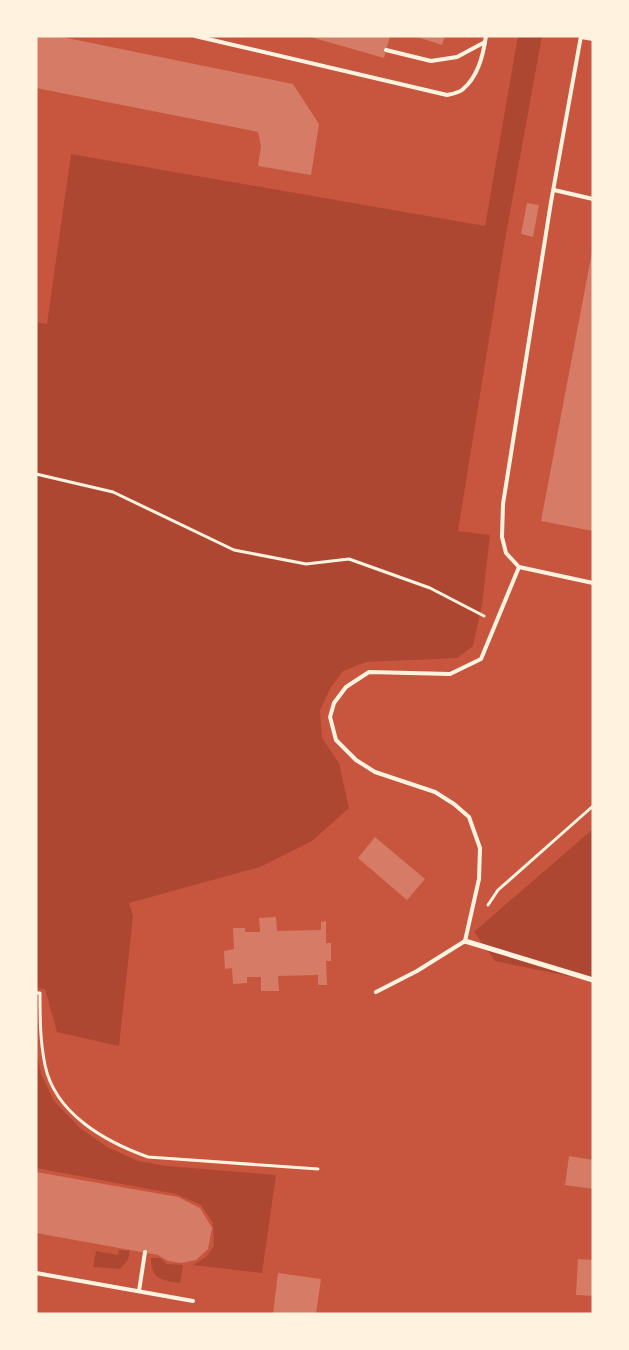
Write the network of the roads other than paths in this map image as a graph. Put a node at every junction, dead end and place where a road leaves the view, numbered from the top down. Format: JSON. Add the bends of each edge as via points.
{"nodes":[{"id":1,"x":195,"y":36,"type":"edge"},
{"id":2,"x":486,"y":36,"type":"edge"},
{"id":3,"x":581,"y":36,"type":"edge"},
{"id":4,"x":593,"y":39,"type":"edge"},
{"id":5,"x":485,"y":42,"type":"junction"},
{"id":6,"x":386,"y":50,"type":"dead end"},
{"id":7,"x":554,"y":190,"type":"junction"},
{"id":8,"x":593,"y":199,"type":"edge"},
{"id":9,"x":519,"y":567,"type":"junction"},
{"id":10,"x":593,"y":583,"type":"edge"},
{"id":11,"x":464,"y":941,"type":"junction"},
{"id":12,"x":593,"y":980,"type":"edge"},
{"id":13,"x":376,"y":992,"type":"dead end"},
{"id":14,"x":145,"y":1252,"type":"dead end"},
{"id":15,"x":36,"y":1273,"type":"edge"},
{"id":16,"x":138,"y":1291,"type":"junction"},
{"id":17,"x":194,"y":1301,"type":"dead end"}],
"edges":[{"from":1,"to":5,"type":"lane","via":[[447,95],[461,92],[473,78],[483,56]]},
{"from":2,"to":5,"type":"lane"},
{"from":3,"to":4,"type":"lane"},
{"from":3,"to":7,"type":"lane"},
{"from":5,"to":6,"type":"lane","via":[[457,57],[431,61]]},
{"from":7,"to":8,"type":"lane"},
{"from":7,"to":9,"type":"lane","via":[[503,504],[502,537],[506,553]]},
{"from":9,"to":10,"type":"lane"},
{"from":9,"to":11,"type":"lane","via":[[481,659],[450,674],[369,672],[346,687],[334,703],[330,717],[336,740],[356,760],[376,772],[435,792],[469,818],[480,848],[479,879]]},
{"from":11,"to":12,"type":"street"},
{"from":11,"to":13,"type":"lane"},
{"from":14,"to":16,"type":"lane"},
{"from":15,"to":16,"type":"lane"},
{"from":16,"to":17,"type":"lane"}]}
